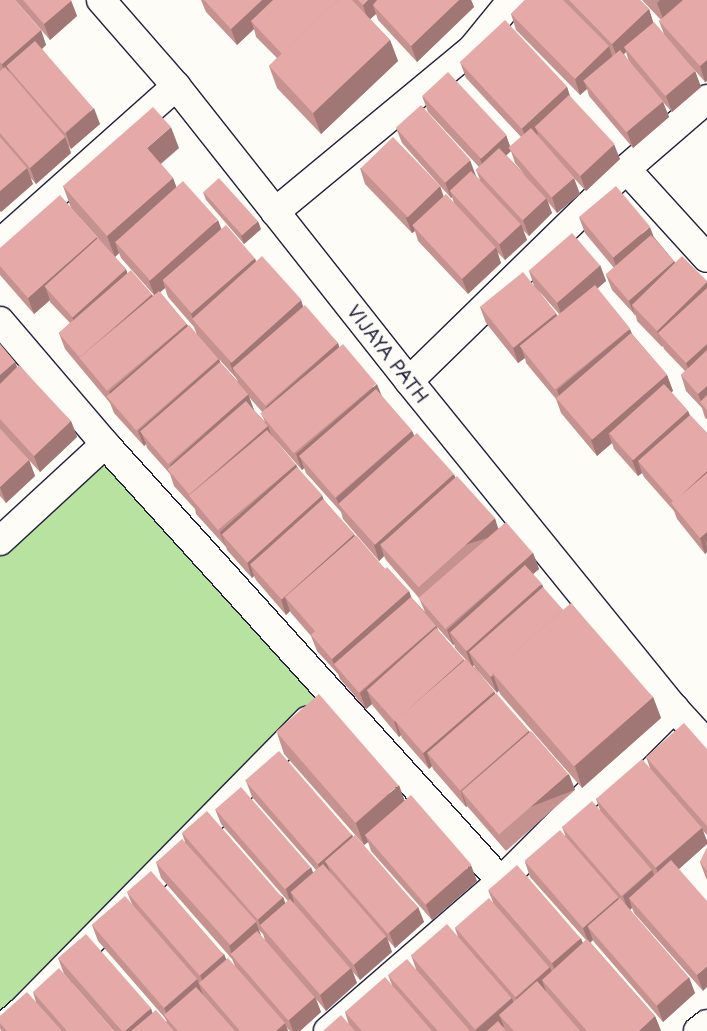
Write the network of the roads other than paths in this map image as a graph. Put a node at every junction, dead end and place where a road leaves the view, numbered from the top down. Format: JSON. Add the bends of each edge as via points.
{"nodes":[{"id":1,"x":101,"y":0,"type":"edge"},
{"id":2,"x":507,"y":1,"type":"edge"},
{"id":3,"x":176,"y":86,"type":"junction"},
{"id":4,"x":707,"y":99,"type":"edge"},
{"id":5,"x":626,"y":169,"type":"junction"},
{"id":6,"x":275,"y":212,"type":"junction"},
{"id":7,"x":0,"y":243,"type":"edge"},
{"id":8,"x":707,"y":258,"type":"edge"},
{"id":9,"x":0,"y":321,"type":"edge"},
{"id":10,"x":409,"y":381,"type":"junction"},
{"id":11,"x":105,"y":444,"type":"junction"},
{"id":12,"x":0,"y":541,"type":"edge"},
{"id":13,"x":333,"y":694,"type":"junction"},
{"id":14,"x":674,"y":708,"type":"junction"},
{"id":15,"x":707,"y":744,"type":"edge"},
{"id":16,"x":501,"y":881,"type":"junction"},
{"id":17,"x":707,"y":1024,"type":"edge"},
{"id":18,"x":0,"y":1030,"type":"edge"},
{"id":19,"x":328,"y":1031,"type":"edge"},
{"id":20,"x":698,"y":1031,"type":"edge"}],
"edges":[{"from":1,"to":3,"type":"street","name":"VIJAYA PATH"},
{"from":2,"to":6,"type":"street","via":[[472,49]]},
{"from":3,"to":6,"type":"street","name":"VIJAYA PATH"},
{"from":3,"to":7,"type":"street"},
{"from":4,"to":5,"type":"street"},
{"from":5,"to":8,"type":"street"},
{"from":5,"to":10,"type":"street"},
{"from":6,"to":10,"type":"street","name":"VIJAYA PATH"},
{"from":9,"to":11,"type":"street"},
{"from":10,"to":14,"type":"street","name":"VIJAYA PATH"},
{"from":11,"to":12,"type":"street"},
{"from":11,"to":13,"type":"street"},
{"from":13,"to":16,"type":"street"},
{"from":13,"to":18,"type":"street"},
{"from":14,"to":15,"type":"street","name":"VIJAYA PATH"},
{"from":14,"to":16,"type":"street"},
{"from":16,"to":19,"type":"street"},
{"from":17,"to":20,"type":"street"}]}
